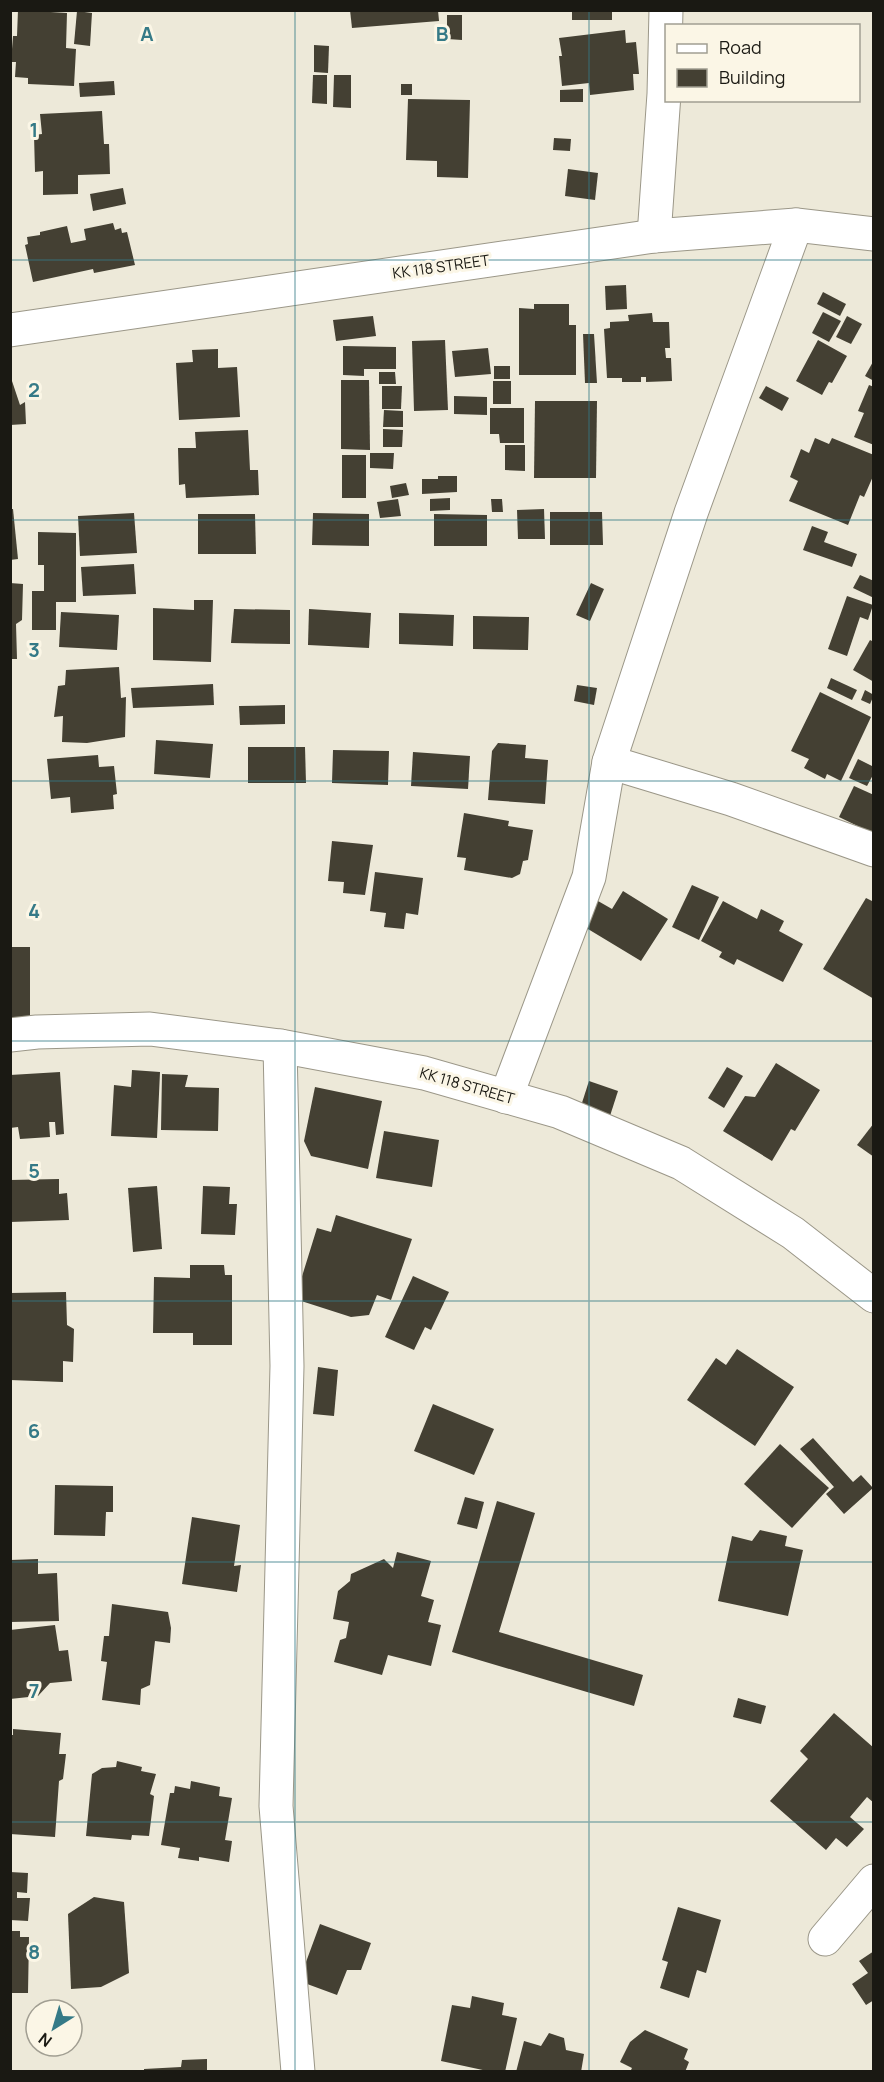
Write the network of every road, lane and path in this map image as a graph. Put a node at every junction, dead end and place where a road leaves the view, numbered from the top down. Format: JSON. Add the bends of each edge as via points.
{"nodes":[{"id":1,"x":665,"y":52,"type":"edge"},
{"id":2,"x":796,"y":225,"type":"junction"},
{"id":3,"x":873,"y":234,"type":"edge"},
{"id":4,"x":654,"y":236,"type":"junction"},
{"id":5,"x":10,"y":330,"type":"edge"},
{"id":6,"x":609,"y":762,"type":"junction"},
{"id":7,"x":873,"y":850,"type":"edge"},
{"id":8,"x":10,"y":1035,"type":"edge"},
{"id":9,"x":280,"y":1046,"type":"junction"},
{"id":10,"x":506,"y":1097,"type":"junction"},
{"id":11,"x":873,"y":1296,"type":"edge"},
{"id":12,"x":873,"y":1881,"type":"edge"},
{"id":13,"x":825,"y":1939,"type":"dead end"},
{"id":14,"x":298,"y":2072,"type":"edge"}],
"edges":[{"from":1,"to":4,"type":"street"},
{"from":2,"to":3,"type":"street","name":"KK 118 STREET"},
{"from":2,"to":4,"type":"street","name":"KK 118 STREET"},
{"from":2,"to":6,"type":"street","via":[[691,513]]},
{"from":4,"to":5,"type":"street","name":"KK 118 STREET"},
{"from":6,"to":7,"type":"street","via":[[731,799]]},
{"from":6,"to":10,"type":"street","via":[[589,877]]},
{"from":8,"to":9,"type":"street","name":"KK 118 STREET","via":[[150,1029]]},
{"from":9,"to":10,"type":"street","name":"KK 118 STREET","via":[[424,1073]]},
{"from":9,"to":14,"type":"street","via":[[287,1366],[276,1806]]},
{"from":10,"to":11,"type":"street","name":"KK 118 STREET","via":[[560,1113],[681,1163],[793,1233]]},
{"from":12,"to":13,"type":"street"}]}
